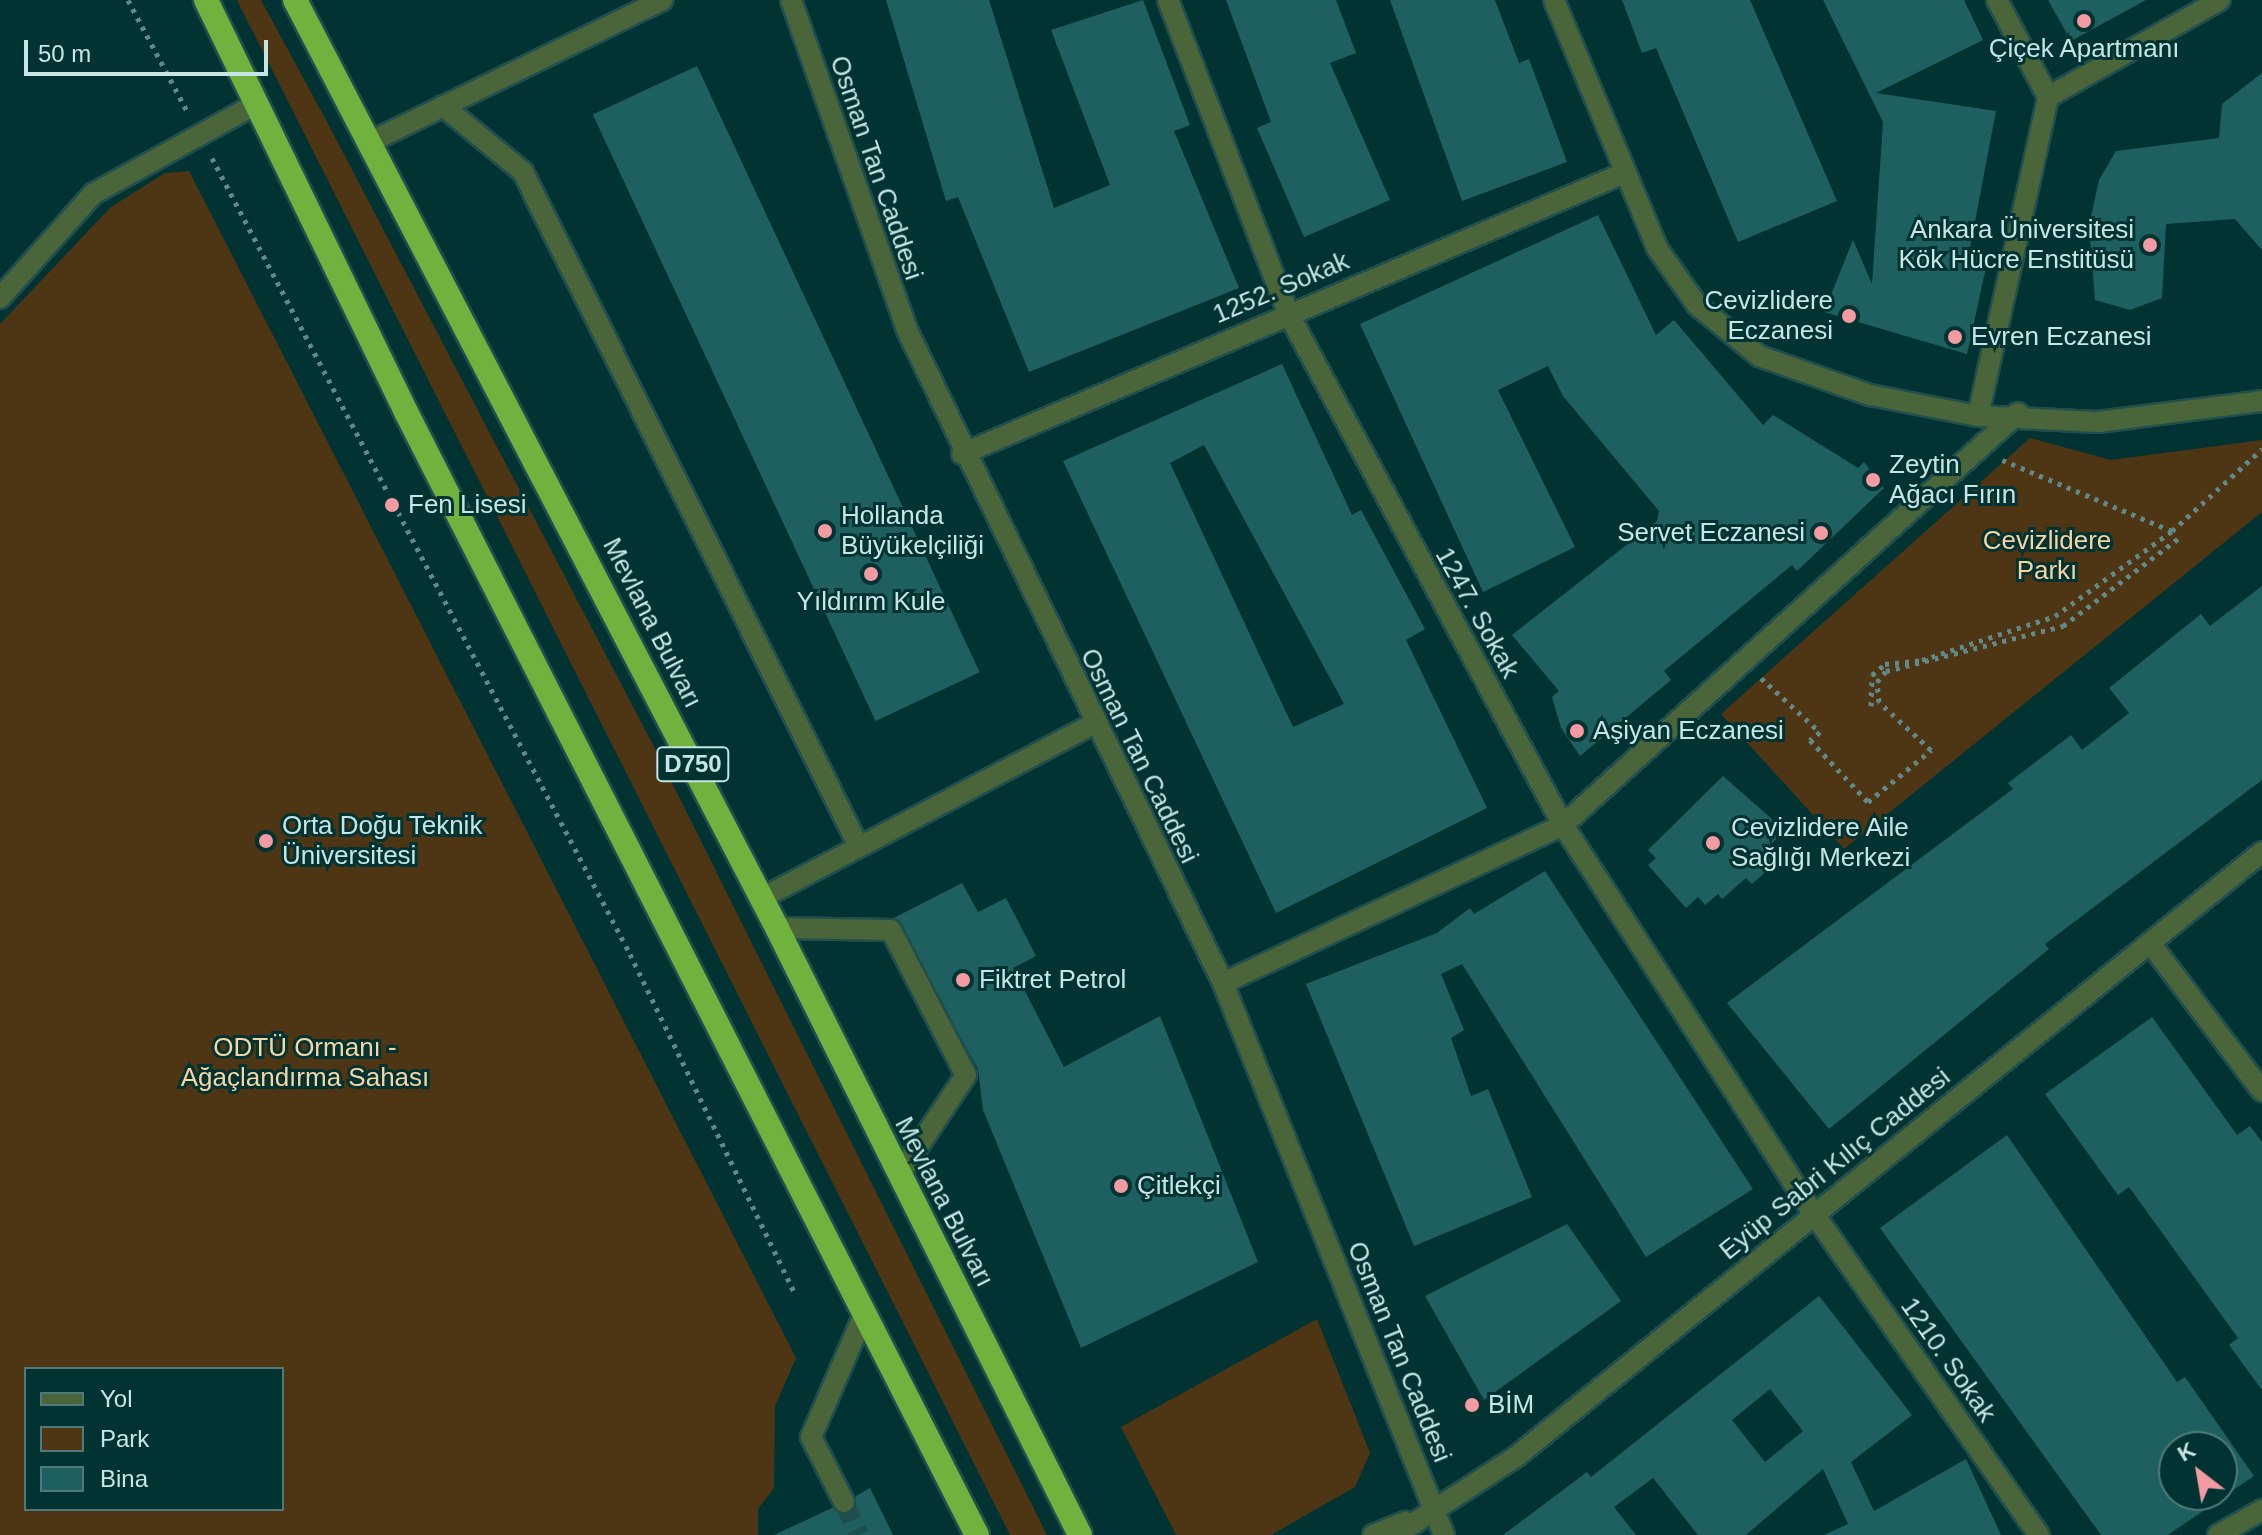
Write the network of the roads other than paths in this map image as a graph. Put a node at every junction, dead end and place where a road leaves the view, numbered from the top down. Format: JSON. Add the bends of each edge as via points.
{"nodes":[{"id":1,"x":206,"y":0,"type":"edge"},
{"id":2,"x":295,"y":0,"type":"edge"},
{"id":3,"x":662,"y":0,"type":"edge"},
{"id":4,"x":791,"y":0,"type":"edge"},
{"id":5,"x":1168,"y":0,"type":"edge"},
{"id":6,"x":1554,"y":0,"type":"edge"},
{"id":7,"x":1997,"y":0,"type":"edge"},
{"id":8,"x":2220,"y":0,"type":"edge"},
{"id":9,"x":2048,"y":97,"type":"junction"},
{"id":10,"x":256,"y":104,"type":"junction"},
{"id":11,"x":443,"y":106,"type":"junction"},
{"id":12,"x":370,"y":142,"type":"junction"},
{"id":13,"x":1622,"y":174,"type":"junction"},
{"id":14,"x":0,"y":298,"type":"edge"},
{"id":15,"x":1288,"y":313,"type":"junction"},
{"id":16,"x":2262,"y":401,"type":"edge"},
{"id":17,"x":2018,"y":413,"type":"junction"},
{"id":18,"x":1978,"y":416,"type":"junction"},
{"id":19,"x":962,"y":454,"type":"junction"},
{"id":20,"x":1094,"y":724,"type":"junction"},
{"id":21,"x":1563,"y":825,"type":"junction"},
{"id":22,"x":859,"y":847,"type":"junction"},
{"id":23,"x":2262,"y":852,"type":"edge"},
{"id":24,"x":762,"y":898,"type":"junction"},
{"id":25,"x":777,"y":928,"type":"junction"},
{"id":26,"x":2150,"y":943,"type":"junction"},
{"id":27,"x":1223,"y":983,"type":"junction"},
{"id":28,"x":2262,"y":1091,"type":"edge"},
{"id":29,"x":899,"y":1175,"type":"junction"},
{"id":30,"x":1814,"y":1214,"type":"junction"},
{"id":31,"x":865,"y":1312,"type":"junction"},
{"id":32,"x":844,"y":1502,"type":"tunnel mouth"},
{"id":33,"x":1435,"y":1510,"type":"junction"},
{"id":34,"x":2262,"y":1510,"type":"edge"},
{"id":35,"x":977,"y":1535,"type":"edge"},
{"id":36,"x":1080,"y":1535,"type":"edge"},
{"id":37,"x":1373,"y":1535,"type":"edge"},
{"id":38,"x":1396,"y":1535,"type":"edge"},
{"id":39,"x":1444,"y":1535,"type":"edge"},
{"id":40,"x":2039,"y":1535,"type":"edge"},
{"id":41,"x":2218,"y":1535,"type":"edge"}],
"edges":[{"from":1,"to":10,"type":"highway"},
{"from":2,"to":12,"type":"highway","name":"Mevlana Bulvarı","number":"D750"},
{"from":3,"to":11,"type":"street"},
{"from":4,"to":19,"type":"street","name":"Osman Tan Caddesi","via":[[858,203]]},
{"from":5,"to":15,"type":"street","name":"1247. Sokak"},
{"from":6,"to":13,"type":"street"},
{"from":7,"to":9,"type":"street"},
{"from":8,"to":9,"type":"street"},
{"from":9,"to":18,"type":"street"},
{"from":10,"to":14,"type":"street","via":[[93,194]]},
{"from":10,"to":31,"type":"highway"},
{"from":11,"to":12,"type":"street"},
{"from":11,"to":22,"type":"street","via":[[523,172]]},
{"from":12,"to":24,"type":"highway","name":"Mevlana Bulvarı","number":"D750"},
{"from":13,"to":15,"type":"street","name":"1252. Sokak"},
{"from":13,"to":18,"type":"street","via":[[1657,248],[1697,305],[1759,356],[1870,395]]},
{"from":15,"to":19,"type":"street","name":"1252. Sokak"},
{"from":15,"to":21,"type":"street","name":"1247. Sokak"},
{"from":16,"to":17,"type":"street","via":[[2098,422]]},
{"from":17,"to":18,"type":"street"},
{"from":17,"to":21,"type":"street"},
{"from":19,"to":20,"type":"street","name":"Osman Tan Caddesi"},
{"from":20,"to":22,"type":"street"},
{"from":20,"to":27,"type":"street","name":"Osman Tan Caddesi"},
{"from":21,"to":27,"type":"street"},
{"from":21,"to":30,"type":"street","name":"1247. Sokak"},
{"from":22,"to":24,"type":"street"},
{"from":23,"to":26,"type":"street","name":"Eyüp Sabri Kılıç Caddesi"},
{"from":24,"to":25,"type":"highway","name":"Mevlana Bulvarı","number":"D750"},
{"from":25,"to":29,"type":"highway","name":"Mevlana Bulvarı","number":"D750"},
{"from":25,"to":29,"type":"street","via":[[891,930],[966,1075]]},
{"from":26,"to":28,"type":"street"},
{"from":26,"to":30,"type":"street","name":"Eyüp Sabri Kılıç Caddesi"},
{"from":27,"to":33,"type":"street","name":"Osman Tan Caddesi"},
{"from":29,"to":36,"type":"highway","name":"Mevlana Bulvarı","number":"D750"},
{"from":30,"to":33,"type":"street","name":"Eyüp Sabri Kılıç Caddesi","via":[[1517,1456]]},
{"from":30,"to":40,"type":"street","name":"1210. Sokak"},
{"from":31,"to":32,"type":"street","via":[[811,1437]]},
{"from":31,"to":35,"type":"highway"},
{"from":33,"to":37,"type":"street","name":"Eyüp Sabri Kılıç Caddesi"},
{"from":33,"to":38,"type":"street","name":"Eyüp Sabri Kılıç Caddesi"},
{"from":33,"to":39,"type":"street","name":"Osman Tan Caddesi"},
{"from":34,"to":41,"type":"street"}]}
